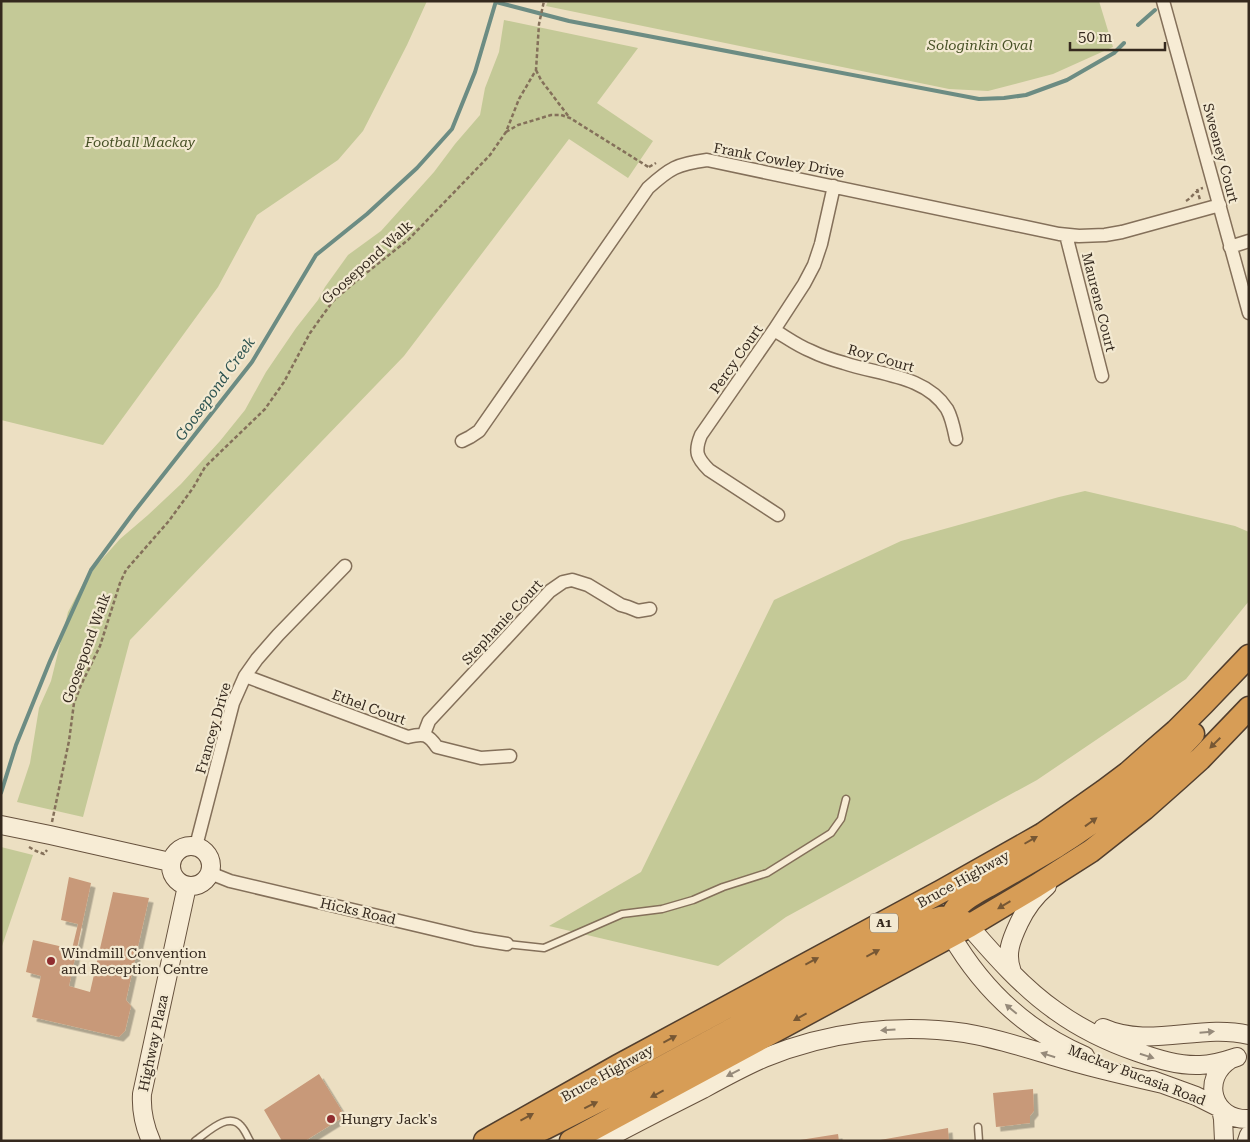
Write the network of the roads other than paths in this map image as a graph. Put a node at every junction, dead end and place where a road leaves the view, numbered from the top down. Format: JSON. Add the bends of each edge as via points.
{"nodes":[{"id":1,"x":1163,"y":1,"type":"edge"},
{"id":2,"x":834,"y":186,"type":"junction"},
{"id":3,"x":1220,"y":205,"type":"junction"},
{"id":4,"x":1066,"y":235,"type":"junction"},
{"id":5,"x":1249,"y":241,"type":"edge"},
{"id":6,"x":1230,"y":247,"type":"junction"},
{"id":7,"x":1249,"y":313,"type":"edge"},
{"id":8,"x":774,"y":330,"type":"junction"},
{"id":9,"x":1102,"y":376,"type":"dead end"},
{"id":10,"x":956,"y":439,"type":"dead end"},
{"id":11,"x":462,"y":440,"type":"dead end"},
{"id":12,"x":778,"y":514,"type":"dead end"},
{"id":13,"x":345,"y":566,"type":"dead end"},
{"id":14,"x":650,"y":608,"type":"dead end"},
{"id":15,"x":1249,"y":656,"type":"edge"},
{"id":16,"x":1249,"y":670,"type":"edge"},
{"id":17,"x":244,"y":676,"type":"junction"},
{"id":18,"x":1249,"y":708,"type":"edge"},
{"id":19,"x":424,"y":734,"type":"junction"},
{"id":20,"x":510,"y":756,"type":"dead end"},
{"id":21,"x":846,"y":799,"type":"dead end"},
{"id":22,"x":1,"y":826,"type":"edge"},
{"id":23,"x":196,"y":846,"type":"junction"},
{"id":24,"x":1091,"y":851,"type":"junction"},
{"id":25,"x":170,"y":862,"type":"junction"},
{"id":26,"x":210,"y":873,"type":"junction"},
{"id":27,"x":187,"y":886,"type":"junction"},
{"id":28,"x":957,"y":926,"type":"junction"},
{"id":29,"x":507,"y":944,"type":"joint"},
{"id":30,"x":1014,"y":975,"type":"junction"},
{"id":31,"x":1249,"y":1035,"type":"edge"},
{"id":32,"x":1243,"y":1057,"type":"edge"},
{"id":33,"x":1163,"y":1084,"type":"junction"},
{"id":34,"x":1220,"y":1109,"type":"junction"},
{"id":35,"x":1249,"y":1120,"type":"edge"},
{"id":36,"x":978,"y":1128,"type":"dead end"},
{"id":37,"x":1249,"y":1135,"type":"edge"},
{"id":38,"x":151,"y":1141,"type":"edge"},
{"id":39,"x":195,"y":1141,"type":"edge"},
{"id":40,"x":250,"y":1141,"type":"edge"},
{"id":41,"x":485,"y":1141,"type":"edge"},
{"id":42,"x":515,"y":1141,"type":"edge"},
{"id":43,"x":571,"y":1141,"type":"edge"},
{"id":44,"x":602,"y":1141,"type":"edge"},
{"id":45,"x":979,"y":1141,"type":"edge"},
{"id":46,"x":1224,"y":1141,"type":"edge"},
{"id":47,"x":1246,"y":1141,"type":"edge"}],
"edges":[{"from":1,"to":3,"type":"street","name":"Sweeney Court"},
{"from":2,"to":4,"type":"street","name":"Frank Cowley Drive"},
{"from":2,"to":8,"type":"street","name":"Percy Court","via":[[814,266]]},
{"from":2,"to":11,"type":"street","name":"Frank Cowley Drive","via":[[707,160],[659,169],[479,431]]},
{"from":3,"to":4,"type":"street","name":"Frank Cowley Drive","via":[[1122,232]]},
{"from":3,"to":6,"type":"street","name":"Sweeney Court"},
{"from":4,"to":9,"type":"street","name":"Maurene Court"},
{"from":5,"to":6,"type":"street"},
{"from":6,"to":7,"type":"street","name":"Sweeney Court"},
{"from":8,"to":10,"type":"street","name":"Roy Court","via":[[811,352],[917,384],[935,395],[947,410]]},
{"from":8,"to":12,"type":"street","name":"Percy Court","via":[[701,435],[692,455],[709,470]]},
{"from":13,"to":17,"type":"street","name":"Francey Drive","via":[[278,635]]},
{"from":14,"to":19,"type":"street","name":"Stephanie Court","via":[[638,611],[588,586],[572,580],[563,582],[550,591],[429,721]]},
{"from":41,"to":15,"type":"highway","name":"Bruce Highway","number":"A1","one_way":true,"via":[[1043,834],[1128,773],[1190,718]]},
{"from":28,"to":16,"type":"highway","one_way":true,"via":[[956,909],[966,899],[1059,845],[1141,784],[1189,738]]},
{"from":17,"to":19,"type":"street","name":"Ethel Court","via":[[408,737]]},
{"from":17,"to":23,"type":"street","name":"Francey Drive","via":[[233,703]]},
{"from":18,"to":24,"type":"highway","one_way":true,"via":[[1200,759]]},
{"from":19,"to":20,"type":"street","via":[[437,747],[481,758]]},
{"from":21,"to":29,"type":"lane","via":[[841,819],[831,833],[767,873],[694,900],[662,909],[622,914],[544,948]]},
{"from":22,"to":25,"type":"main road"},
{"from":23,"to":25,"type":"main road","via":[[179,849]]},
{"from":23,"to":26,"type":"main road","via":[[210,859]]},
{"from":24,"to":28,"type":"highway","one_way":true,"via":[[1036,886]]},
{"from":24,"to":30,"type":"main road","via":[[1038,894],[1026,909],[1010,946],[1009,961]]},
{"from":25,"to":27,"type":"main road","via":[[176,880]]},
{"from":26,"to":27,"type":"main road","via":[[203,883]]},
{"from":26,"to":29,"type":"street","name":"Hicks Road","via":[[259,888]]},
{"from":27,"to":38,"type":"main road","name":"Highway Plaza","via":[[142,1094],[141,1107]]},
{"from":28,"to":30,"type":"main road","name":"Mackay Bucasia Road"},
{"from":33,"to":28,"type":"main road","name":"Mackay Bucasia Road","one_way":true,"via":[[1076,1053],[1029,1024],[1002,1002],[968,964]]},
{"from":42,"to":28,"type":"highway","one_way":true,"via":[[624,1088],[929,923],[943,917]]},
{"from":28,"to":43,"type":"highway","one_way":true},
{"from":30,"to":31,"type":"main road","one_way":true,"via":[[1085,1019],[1116,1033],[1148,1037],[1218,1031]]},
{"from":30,"to":32,"type":"main road","name":"Mackay Bucasia Road","one_way":true,"via":[[1040,999],[1078,1026],[1131,1050],[1186,1065]]},
{"from":32,"to":34,"type":"main road","via":[[1231,1059],[1216,1075],[1213,1091]]},
{"from":33,"to":34,"type":"main road","name":"Mackay Bucasia Road"},
{"from":33,"to":44,"type":"main road","one_way":true,"via":[[963,1033],[924,1029],[870,1031],[811,1042],[765,1058]]},
{"from":34,"to":35,"type":"main road","name":"Mackay Bucasia Road","via":[[1232,1117]]},
{"from":34,"to":46,"type":"main road"},
{"from":36,"to":45,"type":"lane"},
{"from":37,"to":47,"type":"main road"},
{"from":39,"to":40,"type":"lane","via":[[223,1121],[241,1125]]}]}
